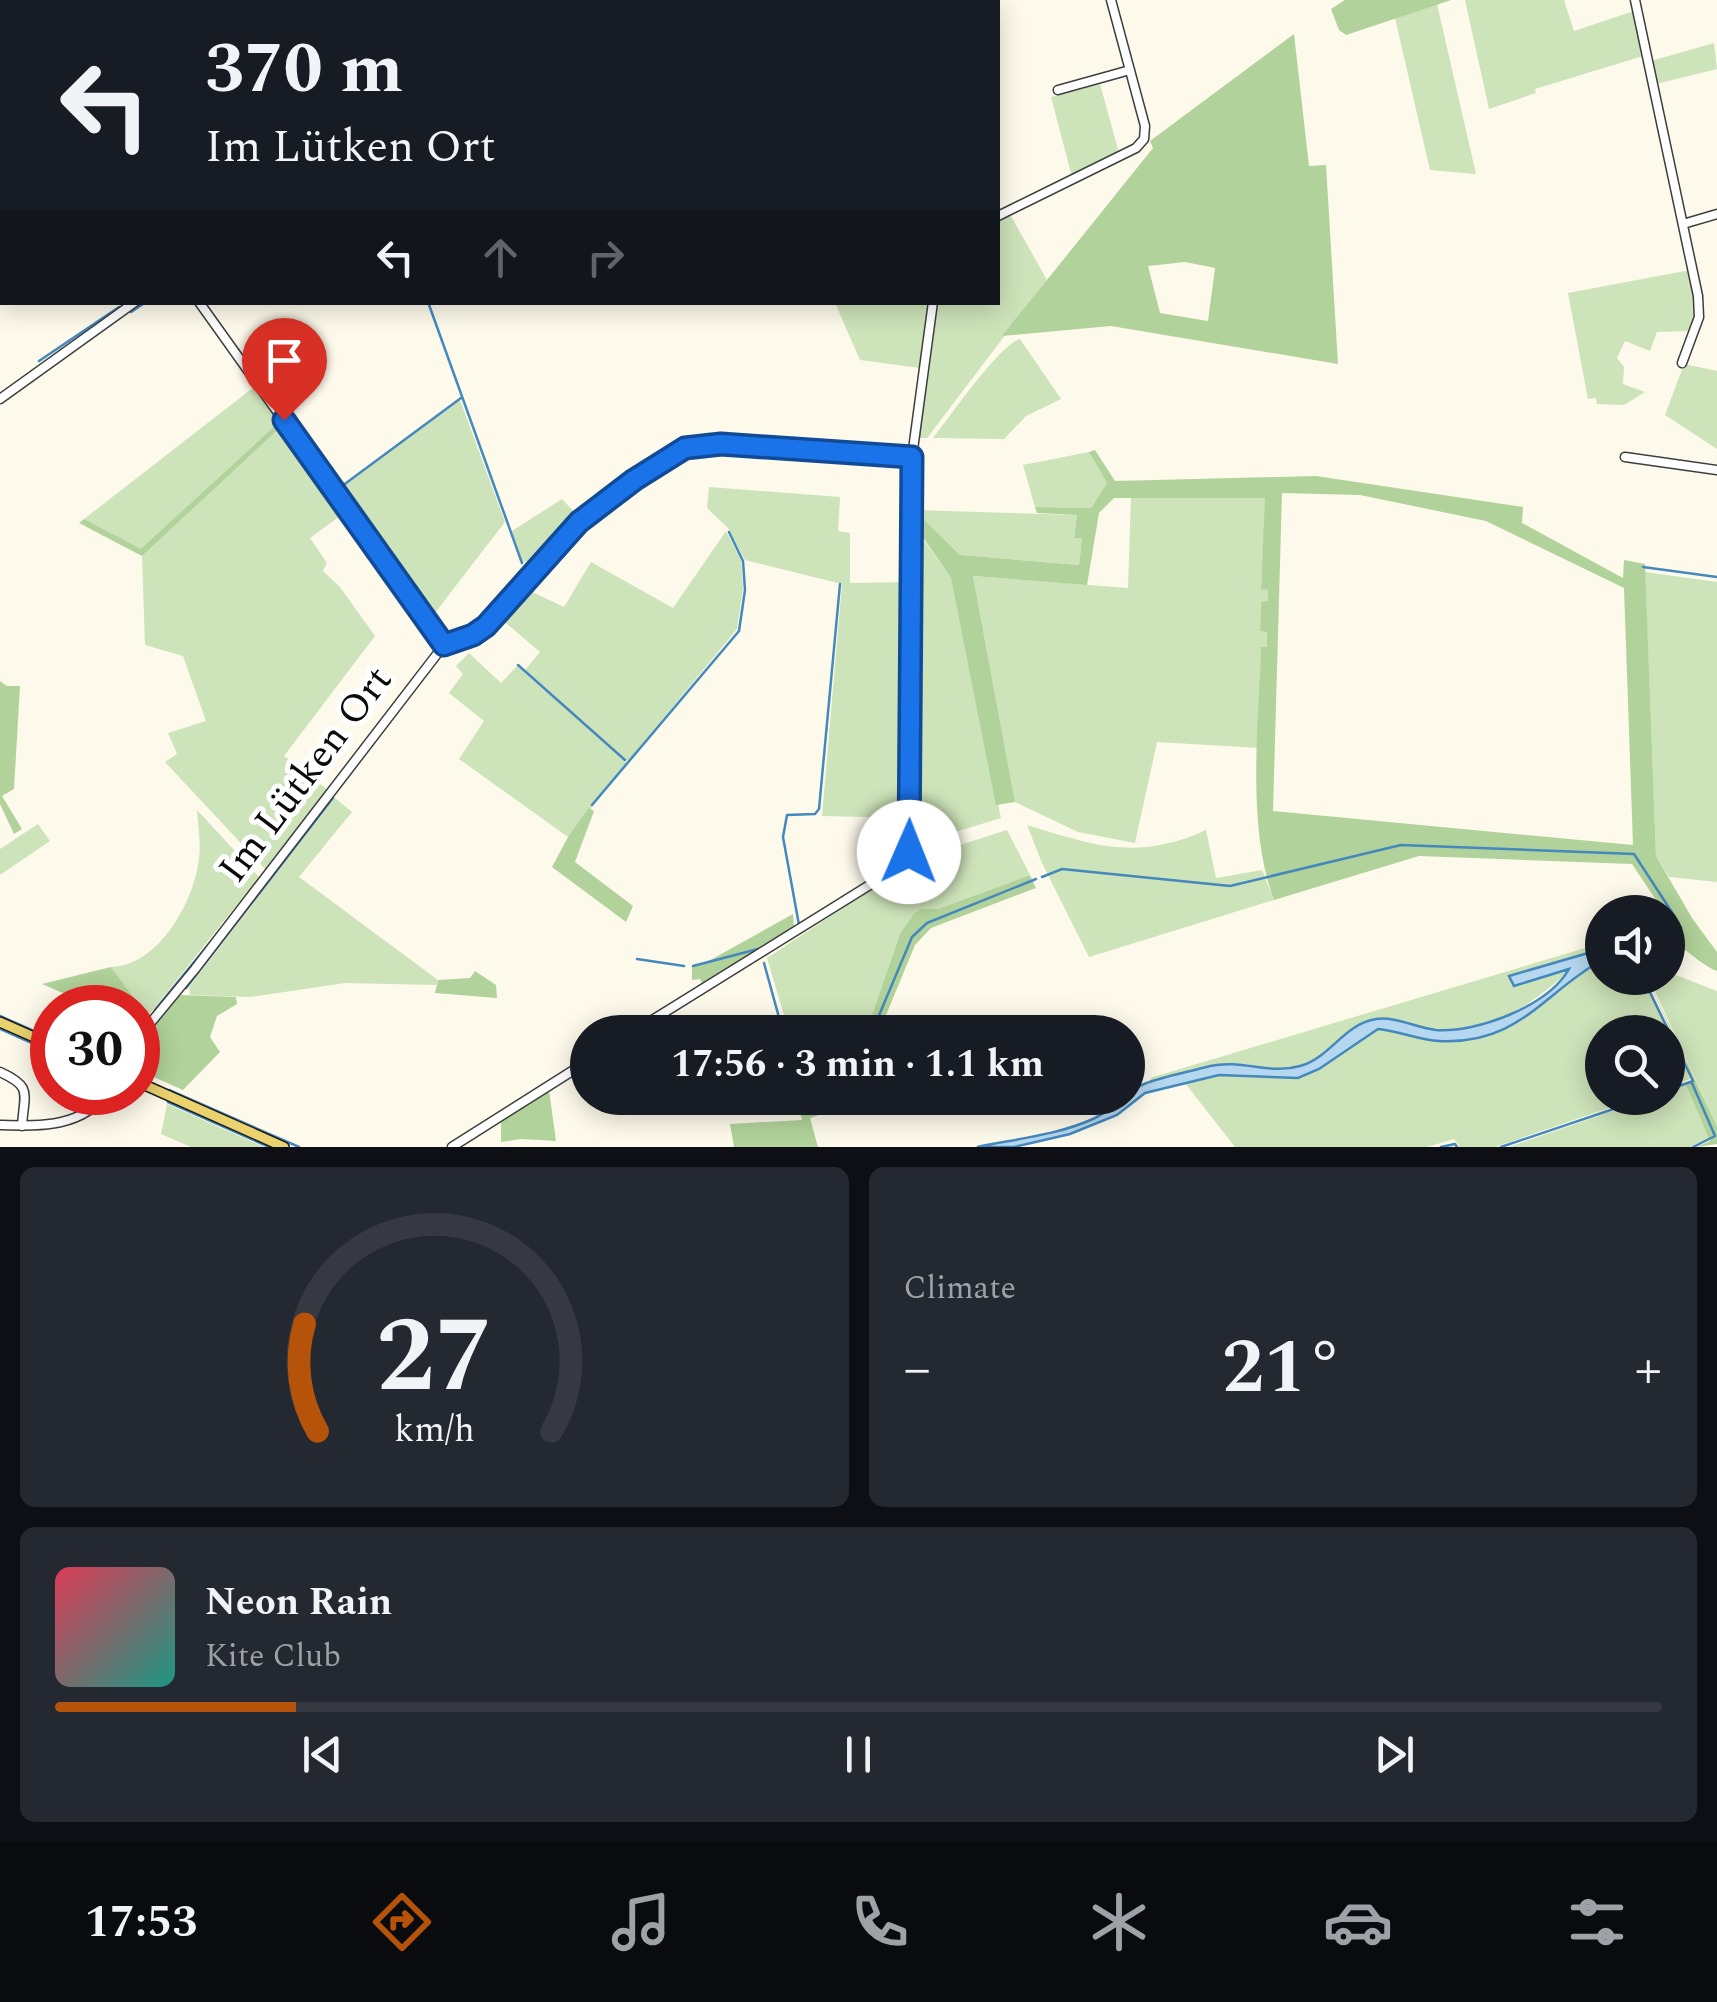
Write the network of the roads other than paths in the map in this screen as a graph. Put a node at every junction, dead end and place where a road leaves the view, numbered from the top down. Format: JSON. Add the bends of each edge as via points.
{"nodes":[{"id":1,"x":1111,"y":0,"type":"edge"},
{"id":2,"x":1635,"y":0,"type":"edge"},
{"id":3,"x":1130,"y":70,"type":"junction"},
{"id":4,"x":1058,"y":90,"type":"dead end"},
{"id":5,"x":1717,"y":214,"type":"edge"},
{"id":6,"x":1000,"y":215,"type":"edge"},
{"id":7,"x":1682,"y":224,"type":"junction"},
{"id":8,"x":132,"y":305,"type":"edge"},
{"id":9,"x":201,"y":305,"type":"edge"},
{"id":10,"x":933,"y":305,"type":"edge"},
{"id":11,"x":1682,"y":363,"type":"dead end"},
{"id":12,"x":0,"y":399,"type":"edge"},
{"id":13,"x":1625,"y":456,"type":"dead end"},
{"id":14,"x":912,"y":457,"type":"junction"},
{"id":15,"x":1717,"y":470,"type":"edge"},
{"id":16,"x":444,"y":645,"type":"junction"},
{"id":17,"x":160,"y":1011,"type":"edge"},
{"id":18,"x":660,"y":1015,"type":"edge"},
{"id":19,"x":0,"y":1022,"type":"edge"},
{"id":20,"x":30,"y":1035,"type":"edge"},
{"id":21,"x":0,"y":1072,"type":"edge"},
{"id":22,"x":570,"y":1072,"type":"edge"},
{"id":23,"x":160,"y":1092,"type":"edge"},
{"id":24,"x":85,"y":1115,"type":"edge"},
{"id":25,"x":0,"y":1126,"type":"edge"},
{"id":26,"x":22,"y":1126,"type":"junction"},
{"id":27,"x":284,"y":1147,"type":"edge"},
{"id":28,"x":452,"y":1147,"type":"edge"}],
"edges":[{"from":1,"to":3,"type":"street"},
{"from":2,"to":7,"type":"street"},
{"from":3,"to":4,"type":"street"},
{"from":3,"to":6,"type":"street","via":[[1145,126],[1140,144]]},
{"from":5,"to":7,"type":"street"},
{"from":7,"to":11,"type":"street","via":[[1699,309]]},
{"from":8,"to":12,"type":"street"},
{"from":9,"to":16,"type":"street"},
{"from":10,"to":14,"type":"street"},
{"from":13,"to":15,"type":"street"},
{"from":14,"to":16,"type":"street","name":"Im Lütken Ort","via":[[721,444],[685,448],[579,522],[486,626]]},
{"from":14,"to":18,"type":"street","via":[[909,852],[896,868]]},
{"from":16,"to":17,"type":"street","name":"Im Lütken Ort"},
{"from":19,"to":20,"type":"main road"},
{"from":21,"to":26,"type":"street","via":[[25,1088]]},
{"from":22,"to":28,"type":"street"},
{"from":23,"to":27,"type":"main road"},
{"from":24,"to":26,"type":"street"},
{"from":25,"to":26,"type":"street"}]}
